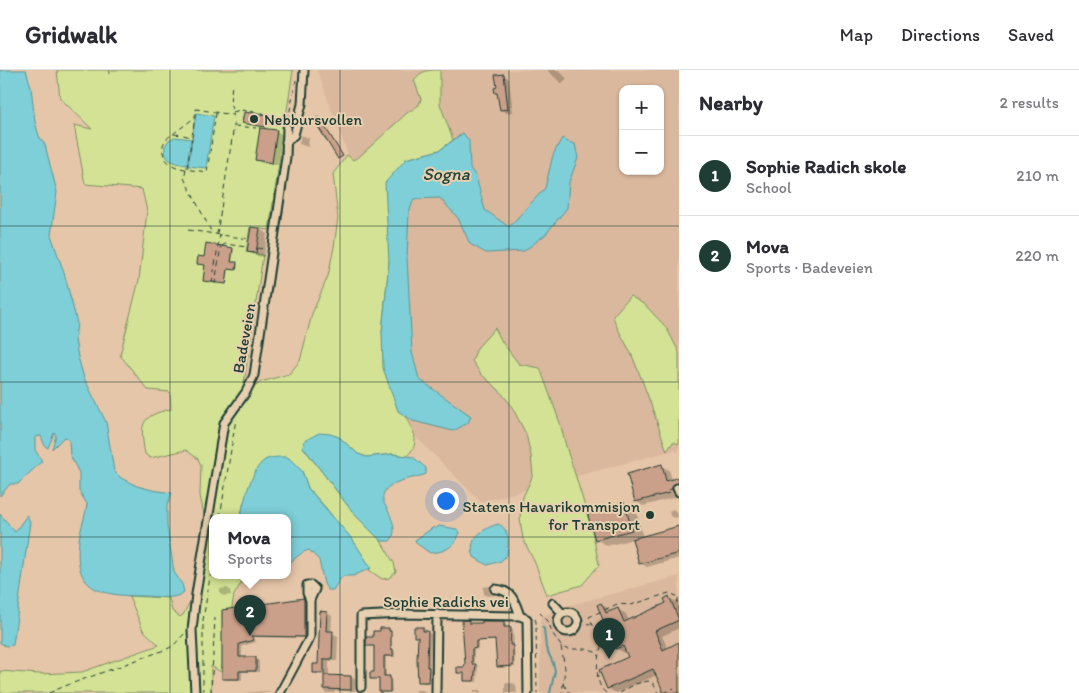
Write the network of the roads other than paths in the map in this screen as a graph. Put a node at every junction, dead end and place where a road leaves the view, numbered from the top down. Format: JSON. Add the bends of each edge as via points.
{"nodes":[{"id":1,"x":304,"y":70,"type":"edge"},
{"id":2,"x":283,"y":128,"type":"road end"},
{"id":3,"x":286,"y":142,"type":"junction"},
{"id":4,"x":209,"y":514,"type":"edge"},
{"id":5,"x":209,"y":515,"type":"edge"},
{"id":6,"x":495,"y":589,"type":"dead end"},
{"id":7,"x":310,"y":600,"type":"dead end"},
{"id":8,"x":553,"y":603,"type":"dead end"},
{"id":9,"x":437,"y":614,"type":"junction"},
{"id":10,"x":562,"y":614,"type":"junction"},
{"id":11,"x":520,"y":616,"type":"junction"},
{"id":12,"x":361,"y":686,"type":"dead end"},
{"id":13,"x":195,"y":693,"type":"edge"},
{"id":14,"x":280,"y":693,"type":"edge"},
{"id":15,"x":436,"y":693,"type":"edge"},
{"id":16,"x":528,"y":693,"type":"edge"}],
"edges":[{"from":1,"to":3,"type":"street","via":[[302,104],[296,128]]},
{"from":2,"to":3,"type":"street","name":"Badeveien"},
{"from":3,"to":4,"type":"street","name":"Badeveien","via":[[254,375],[224,423]]},
{"from":5,"to":13,"type":"street","name":"Badeveien","via":[[192,630]]},
{"from":6,"to":11,"type":"street","via":[[511,596]]},
{"from":7,"to":14,"type":"street","via":[[310,637]]},
{"from":8,"to":10,"type":"street"},
{"from":9,"to":11,"type":"street","name":"Sophie Radichs vei"},
{"from":9,"to":12,"type":"street","name":"Sophie Radichs vei","via":[[361,616]]},
{"from":9,"to":15,"type":"street"},
{"from":10,"to":10,"type":"street","via":[[558,618],[560,629],[565,632],[576,629],[578,619],[571,612]]},
{"from":11,"to":16,"type":"street","name":"Sophie Radichs vei","via":[[527,619]]}]}
